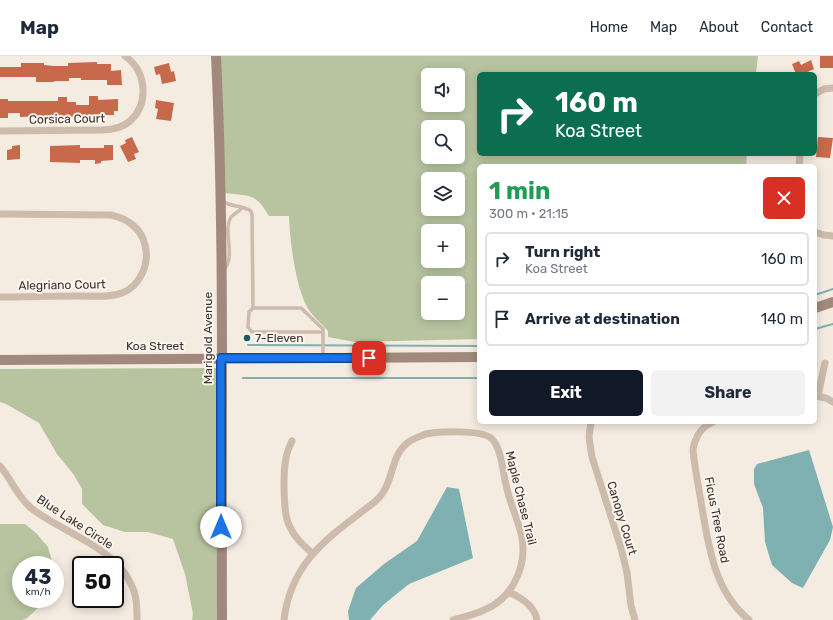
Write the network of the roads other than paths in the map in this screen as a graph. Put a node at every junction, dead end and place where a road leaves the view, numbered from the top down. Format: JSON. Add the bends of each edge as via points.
{"nodes":[{"id":1,"x":126,"y":56,"type":"edge"},
{"id":2,"x":216,"y":56,"type":"edge"},
{"id":3,"x":833,"y":88,"type":"edge"},
{"id":4,"x":817,"y":93,"type":"edge"},
{"id":5,"x":0,"y":131,"type":"edge"},
{"id":6,"x":220,"y":200,"type":"junction"},
{"id":7,"x":242,"y":208,"type":"junction"},
{"id":8,"x":0,"y":214,"type":"edge"},
{"id":9,"x":817,"y":233,"type":"edge"},
{"id":10,"x":833,"y":236,"type":"edge"},
{"id":11,"x":221,"y":274,"type":"junction"},
{"id":12,"x":0,"y":297,"type":"edge"},
{"id":13,"x":833,"y":302,"type":"edge"},
{"id":14,"x":817,"y":307,"type":"edge"},
{"id":15,"x":253,"y":308,"type":"junction"},
{"id":16,"x":323,"y":332,"type":"junction"},
{"id":17,"x":477,"y":357,"type":"edge"},
{"id":18,"x":221,"y":358,"type":"junction"},
{"id":19,"x":323,"y":358,"type":"junction"},
{"id":20,"x":0,"y":360,"type":"edge"},
{"id":21,"x":825,"y":363,"type":"dead end"},
{"id":22,"x":817,"y":396,"type":"edge"},
{"id":23,"x":833,"y":402,"type":"edge"},
{"id":24,"x":591,"y":424,"type":"edge"},
{"id":25,"x":710,"y":424,"type":"edge"},
{"id":26,"x":292,"y":441,"type":"dead end"},
{"id":27,"x":0,"y":466,"type":"edge"},
{"id":28,"x":312,"y":553,"type":"junction"},
{"id":29,"x":509,"y":592,"type":"junction"},
{"id":30,"x":286,"y":609,"type":"junction"},
{"id":31,"x":137,"y":620,"type":"edge"},
{"id":32,"x":222,"y":620,"type":"edge"},
{"id":33,"x":284,"y":620,"type":"edge"},
{"id":34,"x":288,"y":620,"type":"edge"},
{"id":35,"x":453,"y":620,"type":"edge"},
{"id":36,"x":537,"y":620,"type":"edge"},
{"id":37,"x":635,"y":620,"type":"edge"},
{"id":38,"x":749,"y":620,"type":"edge"}],
"edges":[{"from":1,"to":5,"type":"street","name":"Corsica Court","via":[[140,73],[143,90],[140,107],[126,124],[101,130]]},
{"from":2,"to":6,"type":"main road","name":"Marigold Avenue"},
{"from":3,"to":4,"type":"street"},
{"from":6,"to":7,"type":"lane"},
{"from":6,"to":11,"type":"main road","name":"Marigold Avenue"},
{"from":7,"to":11,"type":"lane","via":[[229,222],[229,260]]},
{"from":7,"to":15,"type":"lane","via":[[250,211],[252,215]]},
{"from":8,"to":12,"type":"street","name":"Alegriano Court","via":[[101,214],[119,217],[137,228],[146,251],[146,263],[142,274],[134,285],[122,293],[104,296]]},
{"from":9,"to":10,"type":"street"},
{"from":11,"to":18,"type":"main road","name":"Marigold Avenue"},
{"from":13,"to":14,"type":"main road"},
{"from":15,"to":16,"type":"lane","via":[[301,308],[323,329]]},
{"from":15,"to":16,"type":"lane","via":[[249,312],[248,327],[252,332]]},
{"from":16,"to":19,"type":"lane"},
{"from":17,"to":19,"type":"main road","name":"Koa Street"},
{"from":18,"to":19,"type":"main road","name":"Koa Street"},
{"from":18,"to":20,"type":"main road","name":"Koa Street"},
{"from":18,"to":32,"type":"main road","name":"Marigold Avenue"},
{"from":21,"to":22,"type":"street"},
{"from":22,"to":23,"type":"street"},
{"from":24,"to":37,"type":"street","name":"Canopy Court","via":[[589,437],[592,457],[621,548]]},
{"from":25,"to":38,"type":"street","name":"Ficus Tree Road","via":[[698,433],[693,450],[709,548],[725,592],[738,611]]},
{"from":26,"to":28,"type":"street","via":[[285,461],[286,516],[292,532]]},
{"from":27,"to":31,"type":"street","name":"Blue Lake Circle","via":[[31,508],[104,553],[121,567],[134,592]]},
{"from":28,"to":29,"type":"street","name":"Maple Chase Trail","via":[[379,498],[387,487],[399,445],[438,432],[483,433],[493,440],[498,448],[506,488],[523,544],[520,569]]},
{"from":28,"to":30,"type":"street","name":"Maple Chase Trail","via":[[295,582]]},
{"from":29,"to":35,"type":"street","name":"Maple Chase Trail","via":[[491,607]]},
{"from":29,"to":36,"type":"street","via":[[528,604]]},
{"from":30,"to":33,"type":"street","name":"Maple Chase Trail"},
{"from":30,"to":34,"type":"street"}]}
